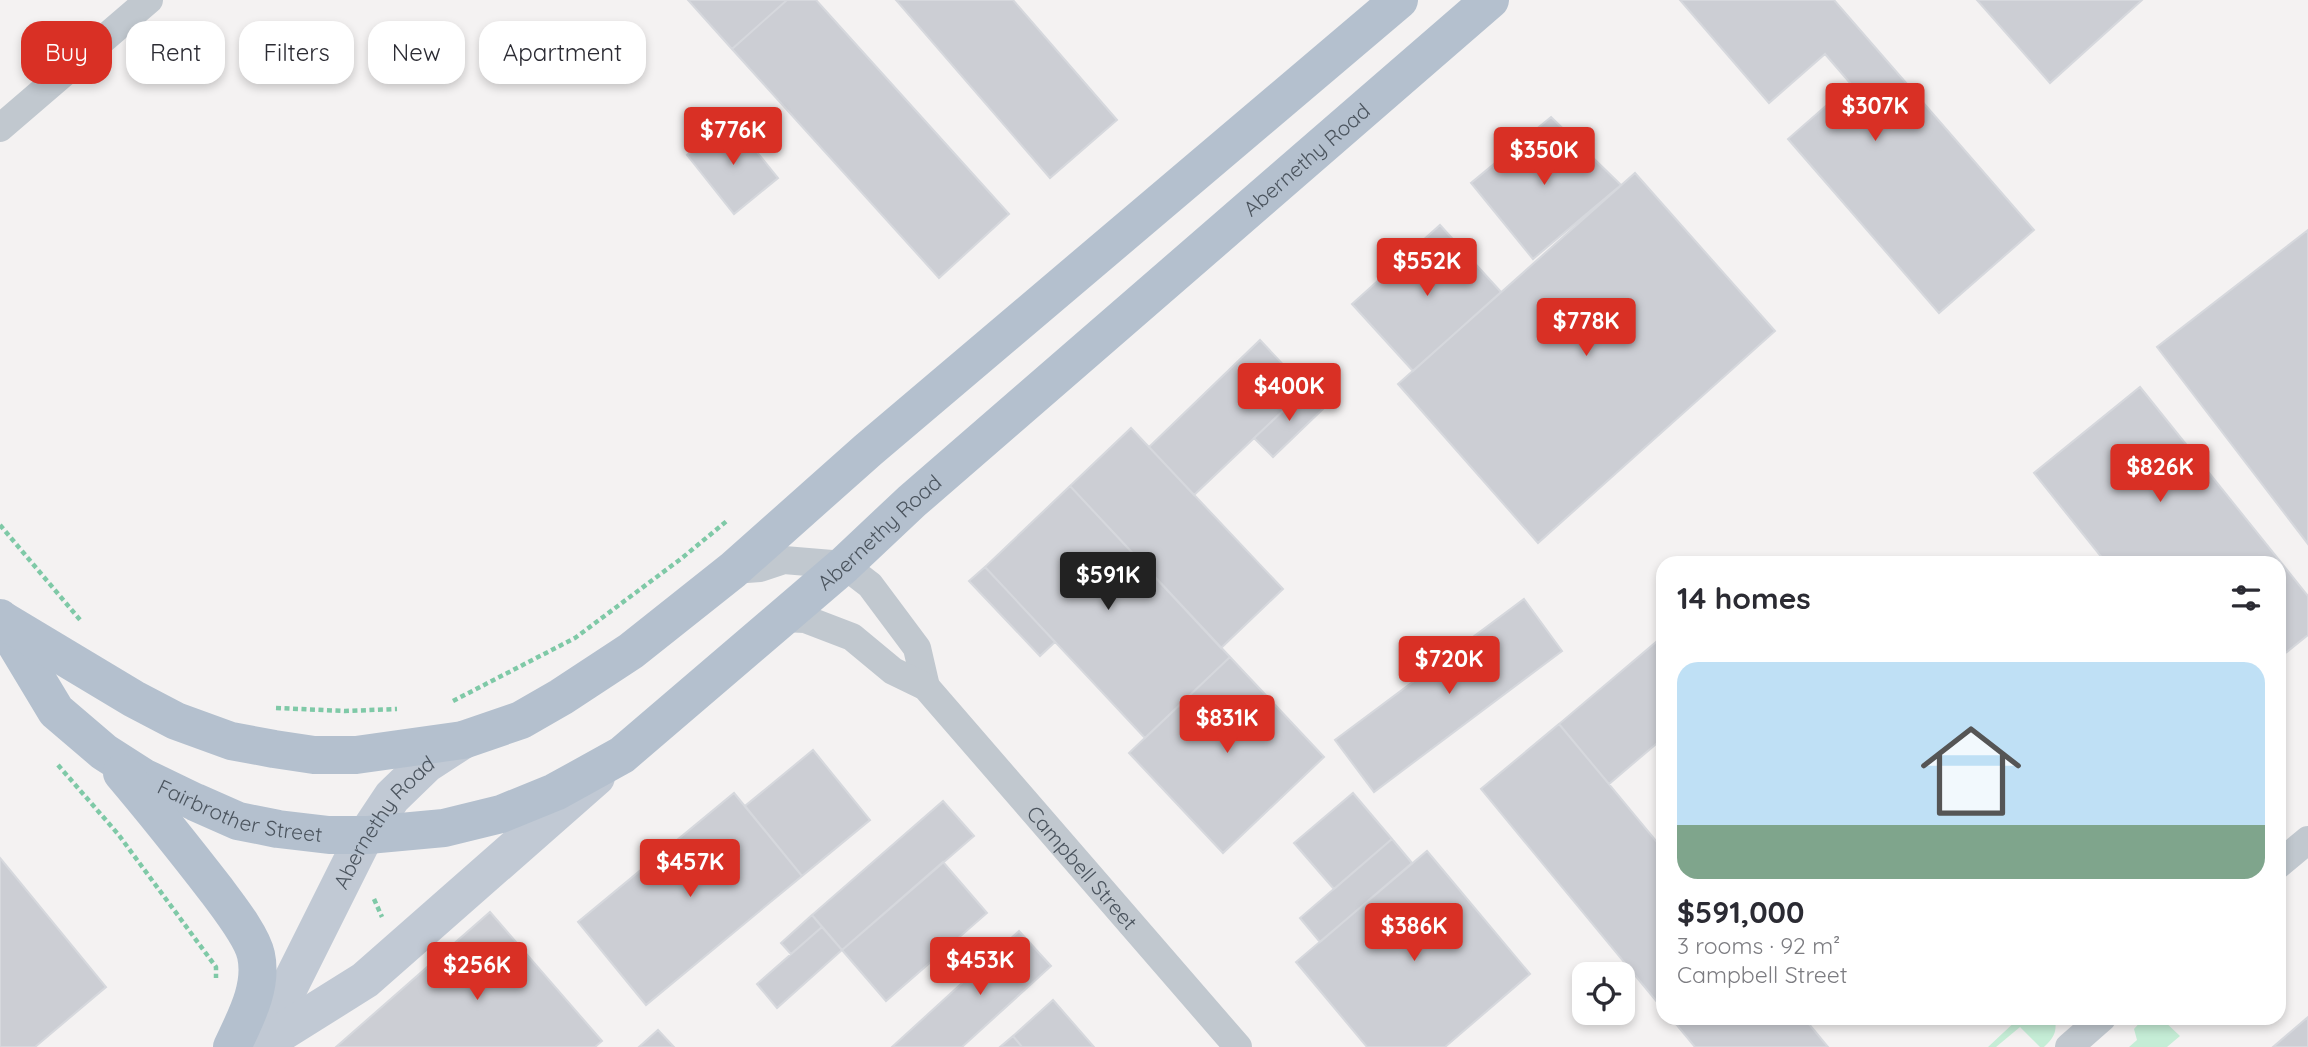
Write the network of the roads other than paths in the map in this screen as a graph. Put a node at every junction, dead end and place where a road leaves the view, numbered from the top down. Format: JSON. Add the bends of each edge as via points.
{"nodes":[{"id":1,"x":149,"y":0,"type":"edge"},
{"id":2,"x":1399,"y":0,"type":"edge"},
{"id":3,"x":1490,"y":0,"type":"edge"},
{"id":4,"x":0,"y":128,"type":"edge"},
{"id":5,"x":844,"y":565,"type":"junction"},
{"id":6,"x":733,"y":570,"type":"junction"},
{"id":7,"x":782,"y":618,"type":"junction"},
{"id":8,"x":1,"y":619,"type":"edge"},
{"id":9,"x":926,"y":687,"type":"junction"},
{"id":10,"x":463,"y":740,"type":"junction"},
{"id":11,"x":104,"y":752,"type":"junction"},
{"id":12,"x":622,"y":755,"type":"junction"},
{"id":13,"x":368,"y":835,"type":"junction"},
{"id":14,"x":2308,"y":840,"type":"edge"},
{"id":15,"x":2286,"y":858,"type":"edge"},
{"id":16,"x":2094,"y":1025,"type":"edge"},
{"id":17,"x":232,"y":1047,"type":"edge"},
{"id":18,"x":250,"y":1047,"type":"edge"},
{"id":19,"x":258,"y":1047,"type":"edge"},
{"id":20,"x":1238,"y":1047,"type":"edge"},
{"id":21,"x":2069,"y":1047,"type":"edge"}],
"edges":[{"from":1,"to":4,"type":"street"},
{"from":2,"to":6,"type":"main road","name":"Abernethy Road"},
{"from":3,"to":5,"type":"main road","name":"Abernethy Road"},
{"from":5,"to":6,"type":"street","via":[[784,560]]},
{"from":5,"to":7,"type":"main road","name":"Abernethy Road"},
{"from":5,"to":9,"type":"street","name":"Campbell Street","via":[[870,585],[917,648]]},
{"from":6,"to":10,"type":"main road","name":"Abernethy Road","via":[[631,652],[561,697],[521,720]]},
{"from":7,"to":9,"type":"street","name":"Campbell Street","via":[[805,618],[852,637],[893,671]]},
{"from":7,"to":12,"type":"main road","name":"Abernethy Road"},
{"from":8,"to":10,"type":"main road","name":"Fairbrother Street","via":[[134,699],[176,721],[231,741],[314,755],[356,755]]},
{"from":8,"to":11,"type":"main road","name":"Fairbrother Street","via":[[56,711]]},
{"from":9,"to":20,"type":"street","name":"Campbell Street"},
{"from":10,"to":13,"type":"street","name":"Abernethy Road","via":[[426,764],[392,797]]},
{"from":11,"to":13,"type":"main road","name":"Fairbrother Street","via":[[143,777],[238,821],[329,835]]},
{"from":11,"to":17,"type":"main road","via":[[236,916],[256,954],[257,980],[250,1009]]},
{"from":12,"to":13,"type":"main road","name":"Fairbrother Street","via":[[555,792],[501,814],[444,828]]},
{"from":12,"to":19,"type":"street","name":"Abernethy Road","via":[[365,980]]},
{"from":13,"to":18,"type":"street","name":"Abernethy Road","via":[[284,997]]},
{"from":14,"to":15,"type":"street"},
{"from":16,"to":21,"type":"street"}]}
